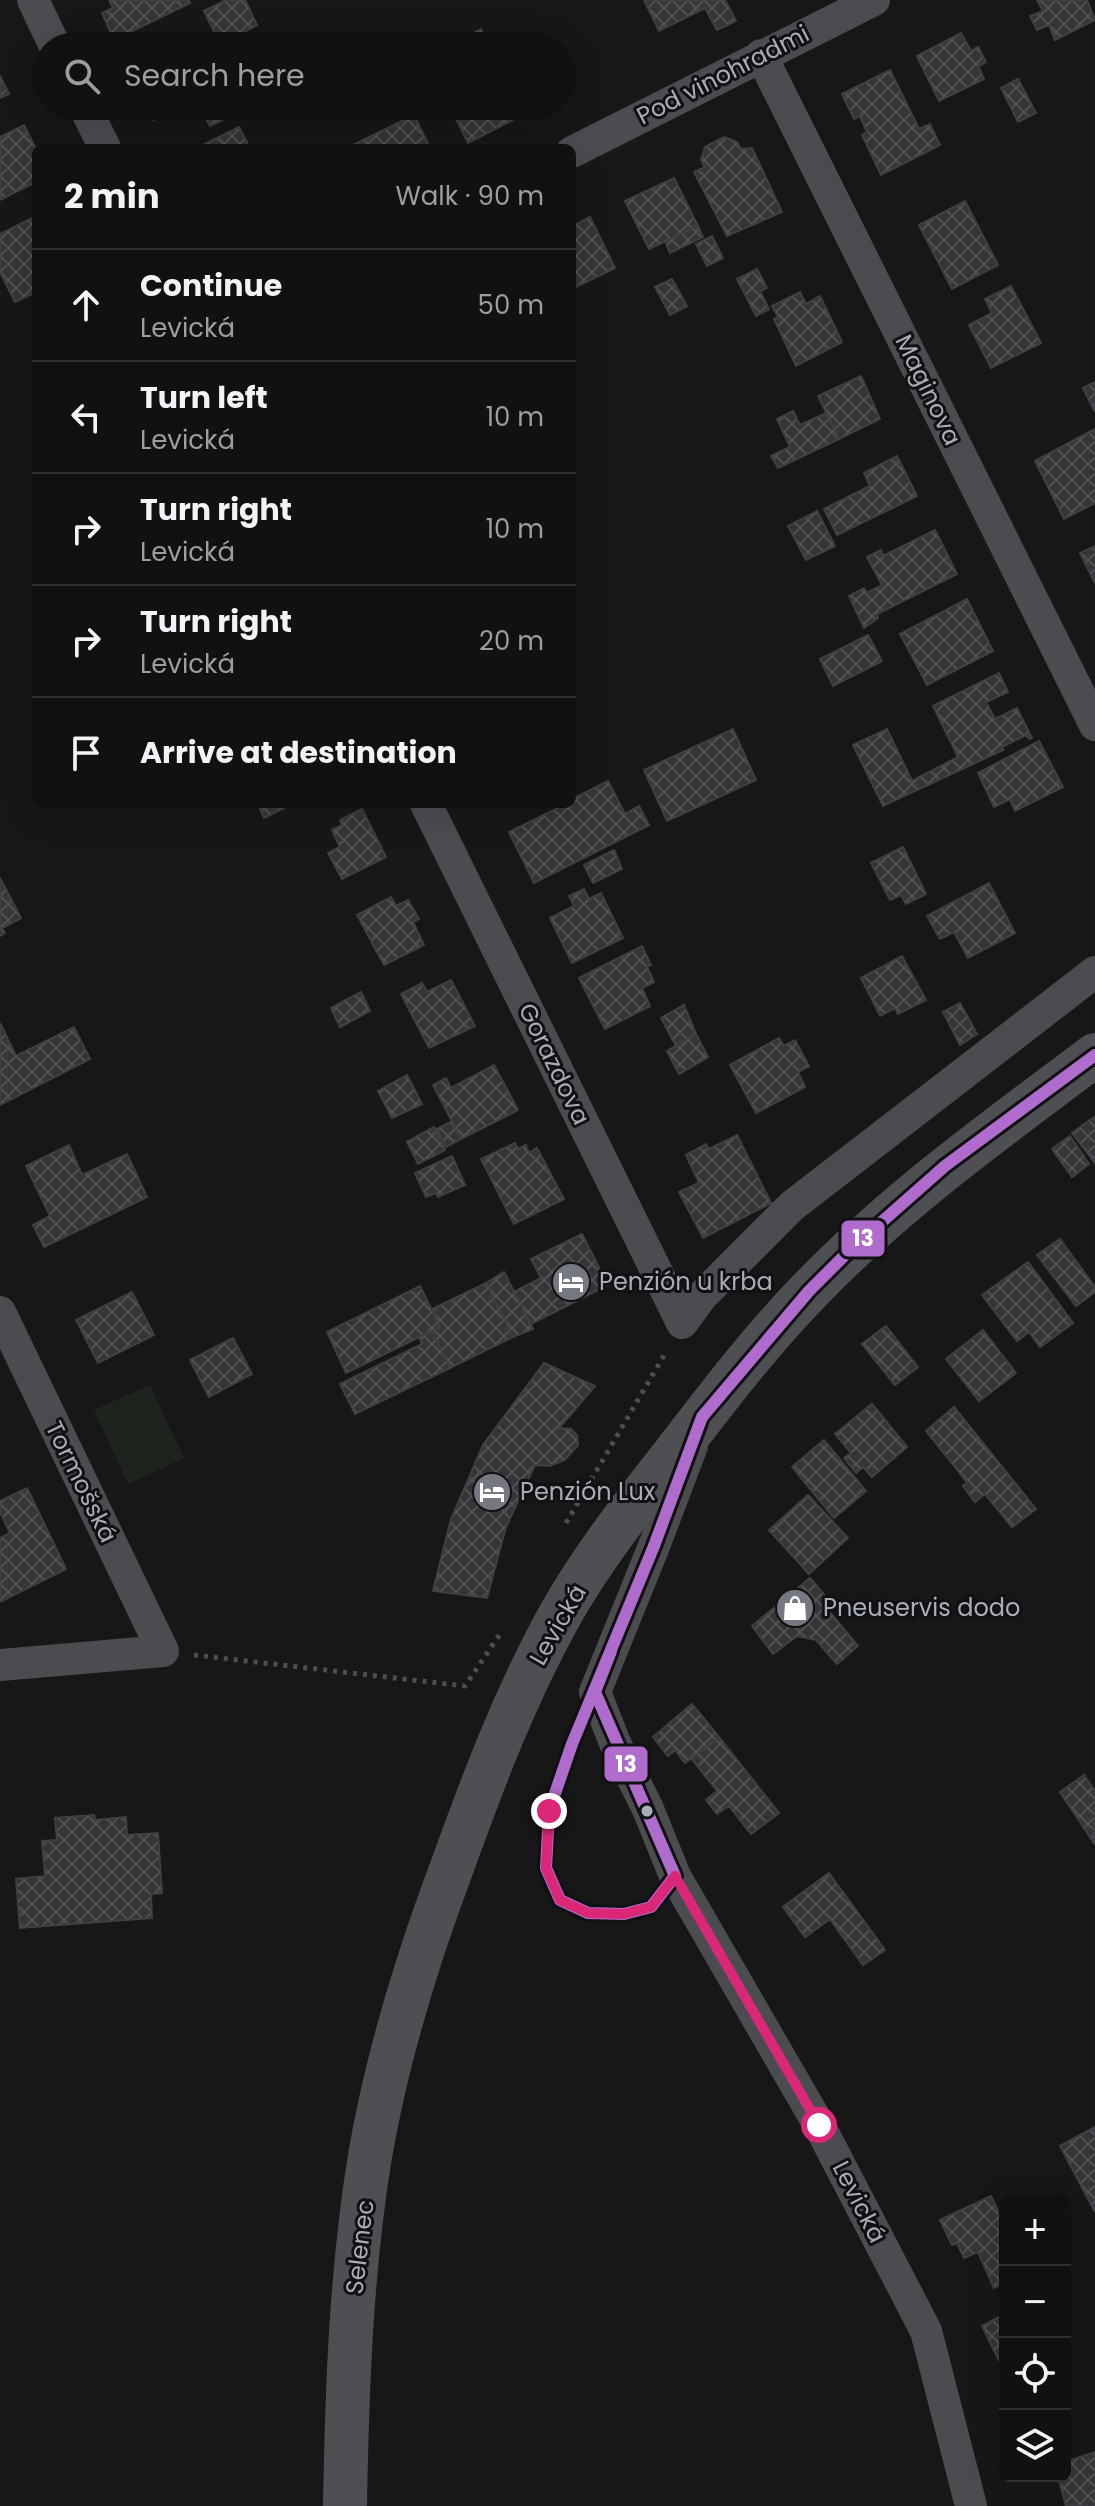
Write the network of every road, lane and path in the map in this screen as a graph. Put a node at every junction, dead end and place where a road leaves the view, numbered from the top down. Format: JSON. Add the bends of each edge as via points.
{"nodes":[{"id":1,"x":33,"y":0,"type":"edge"},
{"id":2,"x":874,"y":0,"type":"edge"},
{"id":3,"x":48,"y":32,"type":"edge"},
{"id":4,"x":761,"y":55,"type":"junction"},
{"id":5,"x":91,"y":120,"type":"edge"},
{"id":6,"x":103,"y":144,"type":"edge"},
{"id":7,"x":576,"y":150,"type":"edge"},
{"id":8,"x":1095,"y":725,"type":"edge"},
{"id":9,"x":428,"y":808,"type":"edge"},
{"id":10,"x":1095,"y":972,"type":"edge"},
{"id":11,"x":1095,"y":1055,"type":"edge"},
{"id":12,"x":0,"y":1312,"type":"edge"},
{"id":13,"x":682,"y":1323,"type":"junction"},
{"id":14,"x":702,"y":1417,"type":"junction"},
{"id":15,"x":563,"y":1529,"type":"dead end"},
{"id":16,"x":507,"y":1623,"type":"dead end"},
{"id":17,"x":163,"y":1651,"type":"junction"},
{"id":18,"x":0,"y":1665,"type":"edge"},
{"id":19,"x":595,"y":1692,"type":"junction"},
{"id":20,"x":675,"y":1876,"type":"junction"},
{"id":21,"x":409,"y":1992,"type":"joint"},
{"id":22,"x":345,"y":2506,"type":"edge"},
{"id":23,"x":971,"y":2506,"type":"edge"}],
"edges":[{"from":1,"to":3,"type":"street"},
{"from":2,"to":4,"type":"street","name":"Pod vinohradmi"},
{"from":4,"to":7,"type":"street","name":"Pod vinohradmi"},
{"from":4,"to":8,"type":"street","name":"Maginova"},
{"from":5,"to":6,"type":"street"},
{"from":9,"to":13,"type":"street","name":"Gorazdova"},
{"from":10,"to":13,"type":"street","via":[[792,1206]]},
{"from":11,"to":14,"type":"main road","name":"Levická","via":[[945,1166],[851,1249]]},
{"from":12,"to":17,"type":"street","name":"Tormošská"},
{"from":13,"to":15,"type":"path"},
{"from":14,"to":19,"type":"street","name":"Levická"},
{"from":14,"to":21,"type":"main road","name":"Levická","via":[[562,1611],[518,1696],[482,1782]]},
{"from":16,"to":17,"type":"path","via":[[465,1686]]},
{"from":17,"to":18,"type":"street"},
{"from":19,"to":20,"type":"street","name":"Levická"},
{"from":19,"to":20,"type":"lane","name":"Levická","via":[[549,1811],[546,1868],[560,1900],[588,1913],[624,1914],[651,1907]]},
{"from":20,"to":23,"type":"street","name":"Levická","via":[[819,2125],[926,2331]]},
{"from":21,"to":22,"type":"main road","name":"Selenec","via":[[369,2170],[353,2300]]}]}
